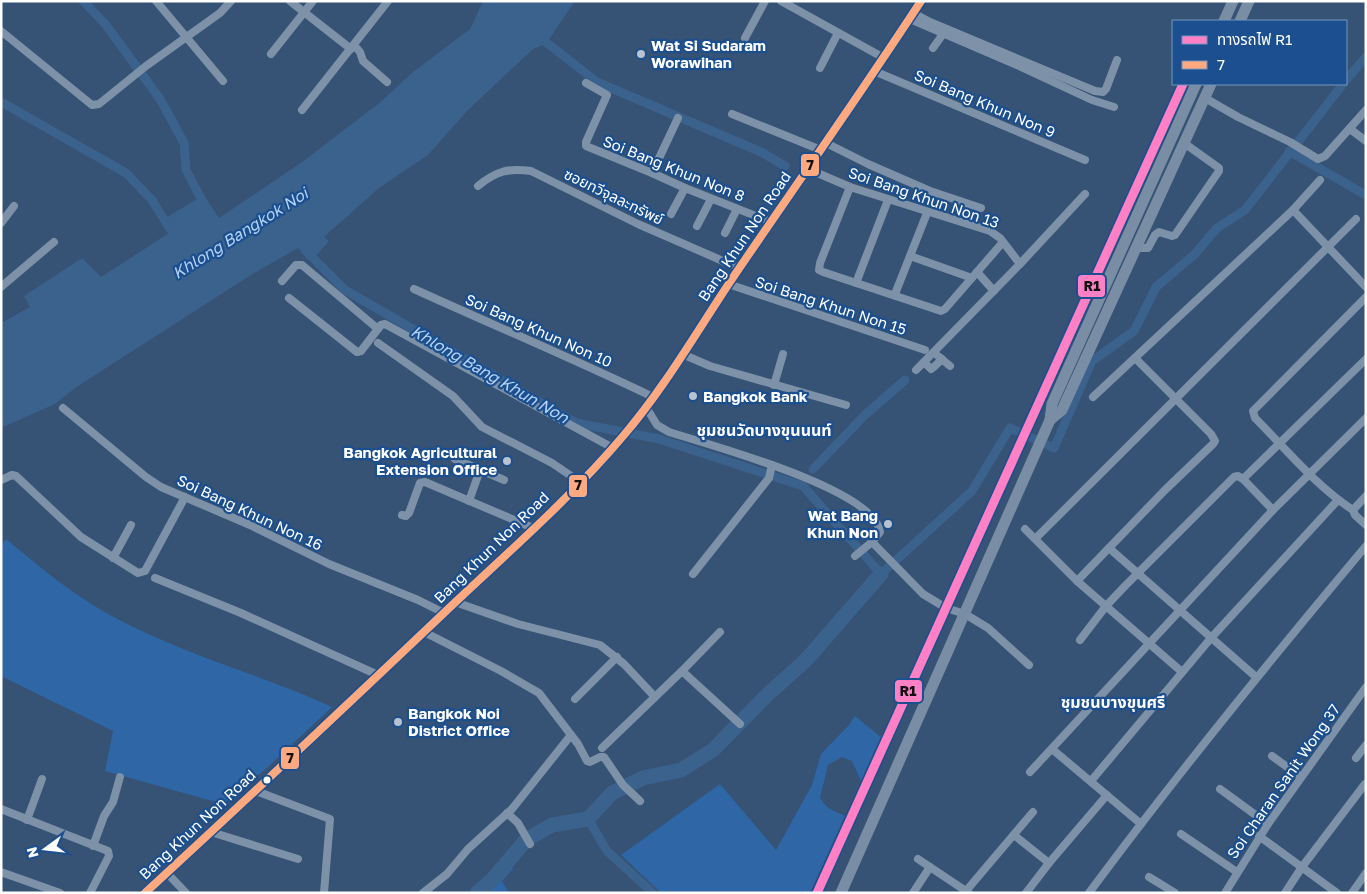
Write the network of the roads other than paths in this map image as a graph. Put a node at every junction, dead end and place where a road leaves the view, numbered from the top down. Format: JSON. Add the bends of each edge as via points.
{"nodes":[{"id":1,"x":156,"y":1,"type":"edge"},
{"id":2,"x":232,"y":1,"type":"edge"},
{"id":3,"x":290,"y":1,"type":"edge"},
{"id":4,"x":313,"y":1,"type":"edge"},
{"id":5,"x":388,"y":1,"type":"edge"},
{"id":6,"x":765,"y":1,"type":"edge"},
{"id":7,"x":780,"y":1,"type":"edge"},
{"id":8,"x":921,"y":1,"type":"edge"},
{"id":9,"x":1233,"y":1,"type":"edge"},
{"id":10,"x":1249,"y":1,"type":"edge"},
{"id":11,"x":304,"y":12,"type":"junction"},
{"id":12,"x":912,"y":16,"type":"junction"},
{"id":13,"x":1224,"y":20,"type":"edge"},
{"id":14,"x":1240,"y":20,"type":"edge"},
{"id":15,"x":1,"y":31,"type":"edge"},
{"id":16,"x":838,"y":33,"type":"junction"},
{"id":17,"x":943,"y":34,"type":"junction"},
{"id":18,"x":185,"y":37,"type":"junction"},
{"id":19,"x":745,"y":38,"type":"dead end"},
{"id":20,"x":352,"y":47,"type":"junction"},
{"id":21,"x":933,"y":48,"type":"dead end"},
{"id":22,"x":271,"y":54,"type":"dead end"},
{"id":23,"x":884,"y":58,"type":"junction"},
{"id":24,"x":1117,"y":60,"type":"dead end"},
{"id":25,"x":820,"y":68,"type":"dead end"},
{"id":26,"x":874,"y":72,"type":"junction"},
{"id":27,"x":223,"y":82,"type":"dead end"},
{"id":28,"x":387,"y":82,"type":"dead end"},
{"id":29,"x":586,"y":83,"type":"dead end"},
{"id":30,"x":1196,"y":85,"type":"edge"},
{"id":31,"x":1211,"y":85,"type":"edge"},
{"id":32,"x":1205,"y":98,"type":"junction"},
{"id":33,"x":1114,"y":107,"type":"dead end"},
{"id":34,"x":302,"y":110,"type":"dead end"},
{"id":35,"x":1366,"y":110,"type":"edge"},
{"id":36,"x":732,"y":114,"type":"dead end"},
{"id":37,"x":678,"y":118,"type":"dead end"},
{"id":38,"x":1350,"y":129,"type":"junction"},
{"id":39,"x":1366,"y":141,"type":"edge"},
{"id":40,"x":1184,"y":143,"type":"junction"},
{"id":41,"x":824,"y":146,"type":"junction"},
{"id":42,"x":1085,"y":160,"type":"dead end"},
{"id":43,"x":808,"y":169,"type":"junction"},
{"id":44,"x":652,"y":172,"type":"junction"},
{"id":45,"x":1320,"y":180,"type":"dead end"},
{"id":46,"x":478,"y":186,"type":"dead end"},
{"id":47,"x":850,"y":187,"type":"junction"},
{"id":48,"x":685,"y":188,"type":"junction"},
{"id":49,"x":1085,"y":194,"type":"dead end"},
{"id":50,"x":711,"y":199,"type":"junction"},
{"id":51,"x":888,"y":200,"type":"junction"},
{"id":52,"x":14,"y":206,"type":"dead end"},
{"id":53,"x":981,"y":208,"type":"dead end"},
{"id":54,"x":737,"y":209,"type":"junction"},
{"id":55,"x":1293,"y":210,"type":"junction"},
{"id":56,"x":927,"y":213,"type":"junction"},
{"id":57,"x":671,"y":214,"type":"dead end"},
{"id":58,"x":1356,"y":219,"type":"dead end"},
{"id":59,"x":771,"y":222,"type":"junction"},
{"id":60,"x":1,"y":223,"type":"edge"},
{"id":61,"x":697,"y":226,"type":"dead end"},
{"id":62,"x":725,"y":233,"type":"dead end"},
{"id":63,"x":54,"y":242,"type":"dead end"},
{"id":64,"x":1003,"y":242,"type":"junction"},
{"id":65,"x":1137,"y":246,"type":"junction"},
{"id":66,"x":1328,"y":246,"type":"junction"},
{"id":67,"x":910,"y":256,"type":"junction"},
{"id":68,"x":1020,"y":264,"type":"junction"},
{"id":69,"x":739,"y":268,"type":"junction"},
{"id":70,"x":974,"y":275,"type":"junction"},
{"id":71,"x":282,"y":281,"type":"dead end"},
{"id":72,"x":856,"y":283,"type":"junction"},
{"id":73,"x":728,"y":284,"type":"junction"},
{"id":74,"x":1,"y":287,"type":"edge"},
{"id":75,"x":1366,"y":287,"type":"edge"},
{"id":76,"x":414,"y":288,"type":"dead end"},
{"id":77,"x":994,"y":291,"type":"junction"},
{"id":78,"x":895,"y":294,"type":"junction"},
{"id":79,"x":289,"y":298,"type":"dead end"},
{"id":80,"x":1366,"y":298,"type":"edge"},
{"id":81,"x":378,"y":329,"type":"junction"},
{"id":82,"x":378,"y":343,"type":"dead end"},
{"id":83,"x":925,"y":350,"type":"dead end"},
{"id":84,"x":934,"y":352,"type":"junction"},
{"id":85,"x":682,"y":354,"type":"junction"},
{"id":86,"x":783,"y":354,"type":"dead end"},
{"id":87,"x":1135,"y":358,"type":"junction"},
{"id":88,"x":942,"y":359,"type":"junction"},
{"id":89,"x":1366,"y":359,"type":"edge"},
{"id":90,"x":924,"y":362,"type":"junction"},
{"id":91,"x":950,"y":366,"type":"dead end"},
{"id":92,"x":916,"y":370,"type":"dead end"},
{"id":93,"x":774,"y":385,"type":"junction"},
{"id":94,"x":653,"y":397,"type":"junction"},
{"id":95,"x":1093,"y":397,"type":"dead end"},
{"id":96,"x":1176,"y":398,"type":"junction"},
{"id":97,"x":846,"y":405,"type":"dead end"},
{"id":98,"x":646,"y":407,"type":"junction"},
{"id":99,"x":1057,"y":407,"type":"junction"},
{"id":100,"x":63,"y":408,"type":"dead end"},
{"id":101,"x":1366,"y":418,"type":"edge"},
{"id":102,"x":1279,"y":443,"type":"junction"},
{"id":103,"x":613,"y":448,"type":"junction"},
{"id":104,"x":455,"y":459,"type":"dead end"},
{"id":105,"x":772,"y":465,"type":"junction"},
{"id":106,"x":480,"y":470,"type":"junction"},
{"id":107,"x":1309,"y":473,"type":"junction"},
{"id":108,"x":1243,"y":479,"type":"junction"},
{"id":109,"x":1,"y":480,"type":"edge"},
{"id":110,"x":504,"y":480,"type":"dead end"},
{"id":111,"x":580,"y":482,"type":"junction"},
{"id":112,"x":1366,"y":496,"type":"edge"},
{"id":113,"x":185,"y":497,"type":"junction"},
{"id":114,"x":1338,"y":500,"type":"junction"},
{"id":115,"x":469,"y":501,"type":"junction"},
{"id":116,"x":1273,"y":510,"type":"junction"},
{"id":117,"x":1353,"y":510,"type":"junction"},
{"id":118,"x":402,"y":515,"type":"dead end"},
{"id":119,"x":131,"y":525,"type":"dead end"},
{"id":120,"x":1366,"y":526,"type":"edge"},
{"id":121,"x":533,"y":528,"type":"junction"},
{"id":122,"x":1025,"y":529,"type":"dead end"},
{"id":123,"x":1035,"y":539,"type":"junction"},
{"id":124,"x":872,"y":542,"type":"junction"},
{"id":125,"x":1366,"y":546,"type":"edge"},
{"id":126,"x":1109,"y":548,"type":"junction"},
{"id":127,"x":859,"y":553,"type":"dead end"},
{"id":128,"x":113,"y":558,"type":"junction"},
{"id":129,"x":693,"y":574,"type":"dead end"},
{"id":130,"x":1137,"y":574,"type":"junction"},
{"id":131,"x":155,"y":578,"type":"dead end"},
{"id":132,"x":1077,"y":581,"type":"junction"},
{"id":133,"x":455,"y":602,"type":"junction"},
{"id":134,"x":1106,"y":606,"type":"junction"},
{"id":135,"x":1179,"y":610,"type":"junction"},
{"id":136,"x":444,"y":613,"type":"junction"},
{"id":137,"x":965,"y":614,"type":"junction"},
{"id":138,"x":424,"y":632,"type":"junction"},
{"id":139,"x":720,"y":632,"type":"dead end"},
{"id":140,"x":1212,"y":638,"type":"junction"},
{"id":141,"x":1080,"y":640,"type":"dead end"},
{"id":142,"x":1148,"y":643,"type":"junction"},
{"id":143,"x":617,"y":657,"type":"junction"},
{"id":144,"x":1028,"y":665,"type":"dead end"},
{"id":145,"x":682,"y":671,"type":"junction"},
{"id":146,"x":1182,"y":672,"type":"junction"},
{"id":147,"x":378,"y":675,"type":"junction"},
{"id":148,"x":1256,"y":677,"type":"junction"},
{"id":149,"x":1366,"y":687,"type":"edge"},
{"id":150,"x":655,"y":697,"type":"junction"},
{"id":151,"x":574,"y":699,"type":"dead end"},
{"id":152,"x":739,"y":723,"type":"dead end"},
{"id":153,"x":571,"y":735,"type":"junction"},
{"id":154,"x":1366,"y":745,"type":"edge"},
{"id":155,"x":602,"y":748,"type":"dead end"},
{"id":156,"x":1052,"y":749,"type":"junction"},
{"id":157,"x":1272,"y":756,"type":"dead end"},
{"id":158,"x":1356,"y":758,"type":"dead end"},
{"id":159,"x":1030,"y":772,"type":"dead end"},
{"id":160,"x":120,"y":777,"type":"dead end"},
{"id":161,"x":1300,"y":777,"type":"junction"},
{"id":162,"x":42,"y":779,"type":"dead end"},
{"id":163,"x":1091,"y":781,"type":"junction"},
{"id":164,"x":1365,"y":784,"type":"edge"},
{"id":165,"x":1220,"y":789,"type":"dead end"},
{"id":166,"x":256,"y":791,"type":"junction"},
{"id":167,"x":1107,"y":795,"type":"junction"},
{"id":168,"x":640,"y":800,"type":"dead end"},
{"id":169,"x":1,"y":809,"type":"edge"},
{"id":170,"x":1033,"y":812,"type":"dead end"},
{"id":171,"x":508,"y":813,"type":"junction"},
{"id":172,"x":27,"y":820,"type":"junction"},
{"id":173,"x":1141,"y":824,"type":"junction"},
{"id":174,"x":1268,"y":824,"type":"junction"},
{"id":175,"x":211,"y":832,"type":"junction"},
{"id":176,"x":1181,"y":834,"type":"dead end"},
{"id":177,"x":1014,"y":835,"type":"junction"},
{"id":178,"x":1259,"y":836,"type":"junction"},
{"id":179,"x":530,"y":844,"type":"dead end"},
{"id":180,"x":93,"y":846,"type":"junction"},
{"id":181,"x":298,"y":859,"type":"dead end"},
{"id":182,"x":918,"y":859,"type":"dead end"},
{"id":183,"x":1049,"y":863,"type":"junction"},
{"id":184,"x":930,"y":867,"type":"junction"},
{"id":185,"x":1302,"y":867,"type":"junction"},
{"id":186,"x":1,"y":872,"type":"edge"},
{"id":187,"x":1237,"y":872,"type":"junction"},
{"id":188,"x":167,"y":873,"type":"junction"},
{"id":189,"x":1366,"y":873,"type":"edge"},
{"id":190,"x":1149,"y":877,"type":"dead end"},
{"id":191,"x":968,"y":892,"type":"edge"},
{"id":192,"x":60,"y":893,"type":"edge"},
{"id":193,"x":90,"y":893,"type":"edge"},
{"id":194,"x":145,"y":893,"type":"edge"},
{"id":195,"x":186,"y":893,"type":"edge"},
{"id":196,"x":324,"y":893,"type":"edge"},
{"id":197,"x":423,"y":893,"type":"edge"},
{"id":198,"x":842,"y":893,"type":"edge"},
{"id":199,"x":913,"y":893,"type":"edge"},
{"id":200,"x":1026,"y":893,"type":"edge"},
{"id":201,"x":1089,"y":893,"type":"edge"},
{"id":202,"x":1175,"y":893,"type":"edge"},
{"id":203,"x":1225,"y":893,"type":"edge"},
{"id":204,"x":1285,"y":893,"type":"edge"},
{"id":205,"x":1337,"y":893,"type":"edge"},
{"id":206,"x":1352,"y":893,"type":"edge"}],
"edges":[{"from":1,"to":18,"type":"street"},
{"from":2,"to":18,"type":"street"},
{"from":3,"to":11,"type":"street"},
{"from":4,"to":11,"type":"street"},
{"from":5,"to":20,"type":"street"},
{"from":6,"to":19,"type":"street"},
{"from":7,"to":16,"type":"street"},
{"from":8,"to":12,"type":"street","name":"Bang Khun Non Road"},
{"from":9,"to":13,"type":"main road"},
{"from":10,"to":14,"type":"main road"},
{"from":11,"to":20,"type":"street"},
{"from":11,"to":22,"type":"street"},
{"from":12,"to":17,"type":"street"},
{"from":12,"to":23,"type":"street","name":"Bang Khun Non Road"},
{"from":12,"to":24,"type":"street","via":[[1096,91],[1106,89]]},
{"from":15,"to":18,"type":"street","via":[[92,105],[98,104]]},
{"from":16,"to":23,"type":"street"},
{"from":16,"to":25,"type":"street"},
{"from":17,"to":21,"type":"street"},
{"from":17,"to":33,"type":"street"},
{"from":18,"to":27,"type":"street"},
{"from":20,"to":28,"type":"street","via":[[358,48],[362,60]]},
{"from":20,"to":34,"type":"street"},
{"from":23,"to":26,"type":"street","name":"Bang Khun Non Road"},
{"from":26,"to":41,"type":"street","name":"Bang Khun Non Road"},
{"from":26,"to":42,"type":"street","name":"Soi Bang Khun Non 9"},
{"from":29,"to":44,"type":"street","name":"Soi Bang Khun Non 8","via":[[607,95],[586,146]]},
{"from":30,"to":99,"type":"main road"},
{"from":31,"to":32,"type":"main road"},
{"from":32,"to":38,"type":"street","via":[[1318,159]]},
{"from":32,"to":40,"type":"main road"},
{"from":35,"to":38,"type":"street"},
{"from":36,"to":41,"type":"street"},
{"from":37,"to":44,"type":"street"},
{"from":38,"to":39,"type":"street"},
{"from":40,"to":65,"type":"main road"},
{"from":40,"to":65,"type":"street","via":[[1219,171],[1175,235],[1159,232],[1148,248]]},
{"from":41,"to":43,"type":"street","name":"Bang Khun Non Road"},
{"from":41,"to":53,"type":"street","via":[[930,191]]},
{"from":43,"to":47,"type":"street","name":"Soi Bang Khun Non 13"},
{"from":43,"to":59,"type":"street","name":"Bang Khun Non Road"},
{"from":44,"to":48,"type":"street","name":"Soi Bang Khun Non 8"},
{"from":45,"to":55,"type":"street"},
{"from":46,"to":69,"type":"street","name":"ซอยทวีจุลละทรัพย์","via":[[492,175],[517,169],[531,171],[638,224]]},
{"from":47,"to":51,"type":"street","name":"Soi Bang Khun Non 13"},
{"from":47,"to":72,"type":"street","via":[[819,267],[821,271]]},
{"from":48,"to":50,"type":"street","name":"Soi Bang Khun Non 8"},
{"from":48,"to":57,"type":"street"},
{"from":49,"to":68,"type":"street"},
{"from":50,"to":54,"type":"street","name":"Soi Bang Khun Non 8"},
{"from":50,"to":61,"type":"street"},
{"from":51,"to":56,"type":"street","name":"Soi Bang Khun Non 13"},
{"from":51,"to":72,"type":"street"},
{"from":52,"to":60,"type":"street"},
{"from":54,"to":59,"type":"street","name":"Soi Bang Khun Non 8"},
{"from":54,"to":62,"type":"street"},
{"from":55,"to":66,"type":"street"},
{"from":55,"to":87,"type":"street"},
{"from":56,"to":64,"type":"street","name":"Soi Bang Khun Non 13","via":[[990,231]]},
{"from":56,"to":67,"type":"street"},
{"from":58,"to":66,"type":"street"},
{"from":59,"to":69,"type":"street","name":"Bang Khun Non Road"},
{"from":63,"to":74,"type":"street"},
{"from":64,"to":68,"type":"street","name":"Soi Bang Khun Non 13"},
{"from":64,"to":70,"type":"street"},
{"from":65,"to":99,"type":"main road"},
{"from":66,"to":75,"type":"street"},
{"from":66,"to":96,"type":"street"},
{"from":67,"to":70,"type":"street"},
{"from":67,"to":78,"type":"street"},
{"from":68,"to":77,"type":"street"},
{"from":69,"to":73,"type":"street","name":"Bang Khun Non Road"},
{"from":70,"to":77,"type":"street"},
{"from":70,"to":78,"type":"street","via":[[941,311]]},
{"from":71,"to":81,"type":"street","via":[[296,265],[302,265]]},
{"from":72,"to":78,"type":"street"},
{"from":73,"to":83,"type":"street","name":"Soi Bang Khun Non 15"},
{"from":73,"to":85,"type":"street","name":"Bang Khun Non Road"},
{"from":76,"to":94,"type":"street","name":"Soi Bang Khun Non 10"},
{"from":77,"to":84,"type":"street"},
{"from":79,"to":81,"type":"street","via":[[357,352]]},
{"from":80,"to":102,"type":"street","via":[[1253,411],[1255,418]]},
{"from":81,"to":103,"type":"street","via":[[385,324]]},
{"from":82,"to":111,"type":"street","via":[[453,396],[482,427],[552,463]]},
{"from":84,"to":88,"type":"street"},
{"from":84,"to":90,"type":"street"},
{"from":85,"to":93,"type":"street"},
{"from":85,"to":94,"type":"street","name":"Bang Khun Non Road"},
{"from":86,"to":93,"type":"street"},
{"from":87,"to":95,"type":"street"},
{"from":87,"to":96,"type":"street"},
{"from":88,"to":90,"type":"street","via":[[931,369]]},
{"from":88,"to":91,"type":"street"},
{"from":89,"to":102,"type":"street"},
{"from":90,"to":92,"type":"street"},
{"from":93,"to":97,"type":"street"},
{"from":94,"to":98,"type":"street","name":"Bang Khun Non Road"},
{"from":96,"to":123,"type":"street"},
{"from":96,"to":126,"type":"street","via":[[1211,434],[1213,444]]},
{"from":98,"to":103,"type":"street","name":"Bang Khun Non Road"},
{"from":98,"to":105,"type":"street","via":[[657,425],[669,432]]},
{"from":99,"to":137,"type":"main road"},
{"from":100,"to":113,"type":"street","name":"Soi Bang Khun Non 16","via":[[146,477]]},
{"from":101,"to":107,"type":"street"},
{"from":102,"to":107,"type":"street"},
{"from":102,"to":108,"type":"street"},
{"from":103,"to":111,"type":"street","name":"Bang Khun Non Road"},
{"from":104,"to":106,"type":"street"},
{"from":105,"to":124,"type":"street","via":[[852,500],[880,529]]},
{"from":105,"to":129,"type":"street","via":[[769,478]]},
{"from":106,"to":110,"type":"street"},
{"from":106,"to":115,"type":"street"},
{"from":107,"to":114,"type":"street"},
{"from":107,"to":116,"type":"street"},
{"from":108,"to":116,"type":"street"},
{"from":108,"to":130,"type":"street","via":[[1236,476],[1231,479]]},
{"from":109,"to":128,"type":"street","via":[[16,476],[81,537]]},
{"from":111,"to":121,"type":"street","name":"Bang Khun Non Road"},
{"from":112,"to":117,"type":"street"},
{"from":113,"to":128,"type":"street","via":[[145,571],[135,572]]},
{"from":113,"to":136,"type":"street","name":"Soi Bang Khun Non 16"},
{"from":114,"to":117,"type":"street"},
{"from":114,"to":140,"type":"street"},
{"from":115,"to":118,"type":"street","via":[[422,482],[409,513]]},
{"from":115,"to":121,"type":"street"},
{"from":116,"to":135,"type":"street"},
{"from":117,"to":120,"type":"street"},
{"from":119,"to":128,"type":"street"},
{"from":121,"to":133,"type":"street","name":"Bang Khun Non Road"},
{"from":122,"to":123,"type":"street"},
{"from":123,"to":132,"type":"street"},
{"from":124,"to":127,"type":"street"},
{"from":124,"to":137,"type":"street","via":[[923,594],[946,608]]},
{"from":125,"to":148,"type":"street"},
{"from":126,"to":130,"type":"street"},
{"from":126,"to":132,"type":"street"},
{"from":130,"to":134,"type":"street"},
{"from":130,"to":135,"type":"street"},
{"from":131,"to":147,"type":"street","via":[[241,612]]},
{"from":132,"to":134,"type":"street"},
{"from":133,"to":136,"type":"street","name":"Bang Khun Non Road"},
{"from":133,"to":143,"type":"street","via":[[518,624],[595,643]]},
{"from":134,"to":141,"type":"street"},
{"from":134,"to":142,"type":"street"},
{"from":135,"to":140,"type":"street"},
{"from":135,"to":142,"type":"street"},
{"from":136,"to":138,"type":"street","name":"Bang Khun Non Road"},
{"from":137,"to":144,"type":"street","via":[[988,628]]},
{"from":137,"to":198,"type":"main road"},
{"from":138,"to":147,"type":"street","name":"Bang Khun Non Road"},
{"from":138,"to":153,"type":"street","via":[[539,693]]},
{"from":139,"to":145,"type":"street"},
{"from":140,"to":146,"type":"street"},
{"from":140,"to":148,"type":"street"},
{"from":142,"to":146,"type":"street"},
{"from":142,"to":156,"type":"street"},
{"from":143,"to":150,"type":"street"},
{"from":143,"to":151,"type":"street"},
{"from":145,"to":150,"type":"street"},
{"from":145,"to":152,"type":"street"},
{"from":146,"to":163,"type":"street"},
{"from":147,"to":166,"type":"street","name":"Bang Khun Non Road"},
{"from":148,"to":173,"type":"street"},
{"from":149,"to":161,"type":"street","name":"Soi Charan Sanit Wong 37"},
{"from":150,"to":155,"type":"street"},
{"from":153,"to":168,"type":"street","via":[[587,761],[604,757],[623,785]]},
{"from":153,"to":171,"type":"street"},
{"from":154,"to":158,"type":"street"},
{"from":156,"to":159,"type":"street"},
{"from":156,"to":163,"type":"street"},
{"from":157,"to":161,"type":"street"},
{"from":160,"to":180,"type":"street","via":[[113,802]]},
{"from":161,"to":174,"type":"street","name":"Soi Charan Sanit Wong 37"},
{"from":162,"to":172,"type":"street"},
{"from":163,"to":167,"type":"street"},
{"from":164,"to":185,"type":"street"},
{"from":165,"to":174,"type":"street"},
{"from":166,"to":175,"type":"street","name":"Bang Khun Non Road"},
{"from":166,"to":196,"type":"street","via":[[330,820]]},
{"from":167,"to":173,"type":"street"},
{"from":167,"to":183,"type":"street"},
{"from":169,"to":172,"type":"street"},
{"from":170,"to":177,"type":"street"},
{"from":171,"to":179,"type":"street"},
{"from":171,"to":197,"type":"street","via":[[468,849],[447,874]]},
{"from":172,"to":180,"type":"street"},
{"from":173,"to":201,"type":"street"},
{"from":174,"to":178,"type":"street","name":"Soi Charan Sanit Wong 37"},
{"from":175,"to":181,"type":"street"},
{"from":175,"to":188,"type":"street","name":"Bang Khun Non Road"},
{"from":176,"to":187,"type":"street"},
{"from":177,"to":183,"type":"street"},
{"from":177,"to":191,"type":"street"},
{"from":178,"to":185,"type":"street"},
{"from":178,"to":187,"type":"street","name":"Soi Charan Sanit Wong 37"},
{"from":180,"to":193,"type":"street","via":[[109,853]]},
{"from":182,"to":184,"type":"street"},
{"from":183,"to":200,"type":"street"},
{"from":184,"to":191,"type":"street"},
{"from":184,"to":199,"type":"street"},
{"from":185,"to":204,"type":"street"},
{"from":185,"to":205,"type":"street"},
{"from":186,"to":192,"type":"street"},
{"from":187,"to":203,"type":"street","name":"Soi Charan Sanit Wong 37"},
{"from":188,"to":194,"type":"street","name":"Bang Khun Non Road"},
{"from":188,"to":195,"type":"street"},
{"from":189,"to":206,"type":"street"},
{"from":190,"to":202,"type":"street"}]}
